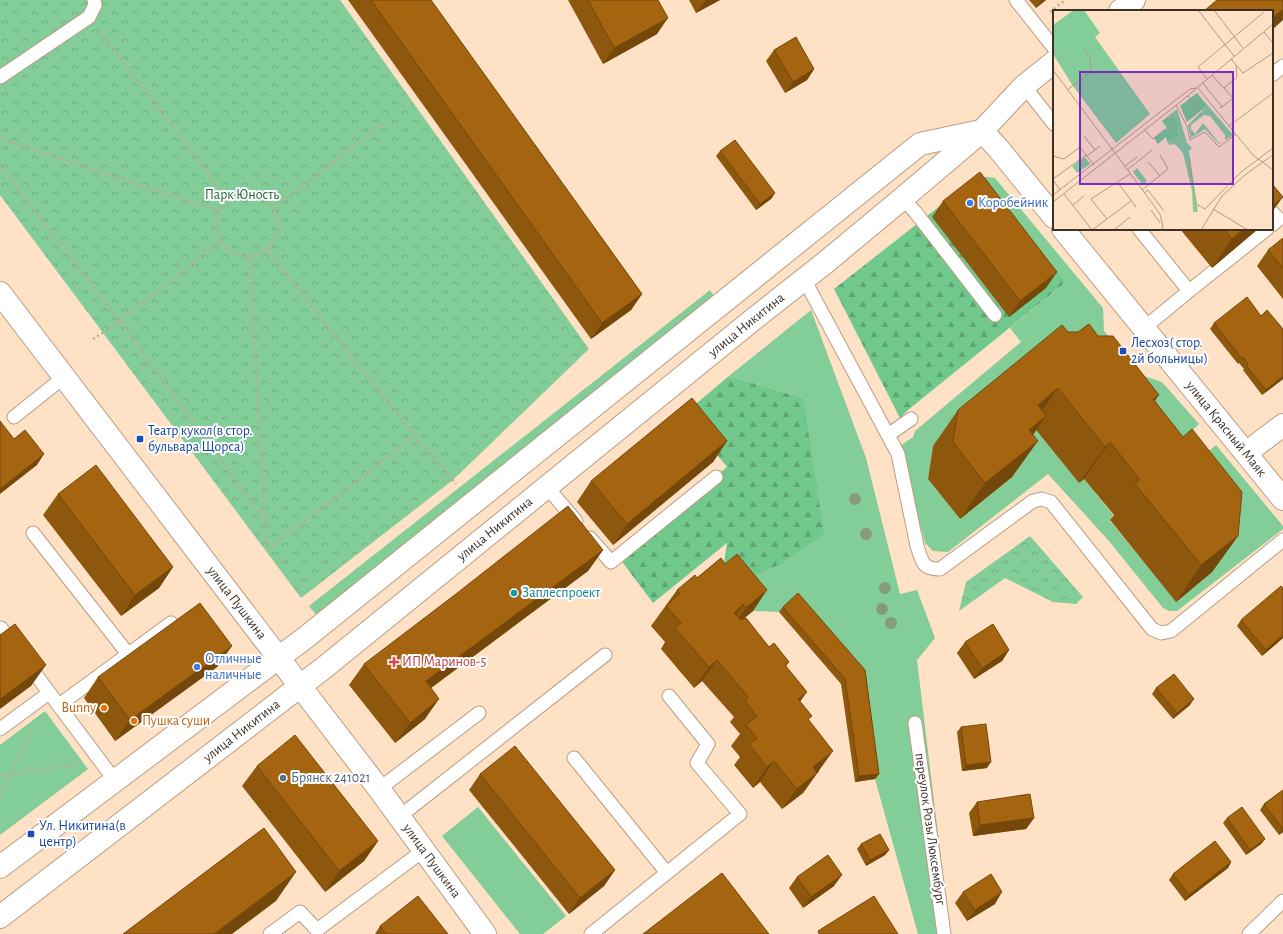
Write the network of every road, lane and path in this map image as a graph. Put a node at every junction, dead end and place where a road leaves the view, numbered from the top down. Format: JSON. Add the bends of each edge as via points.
{"nodes":[{"id":1,"x":94,"y":0,"type":"edge"},
{"id":2,"x":1016,"y":0,"type":"edge"},
{"id":3,"x":1134,"y":0,"type":"edge"},
{"id":4,"x":1121,"y":10,"type":"edge"},
{"id":5,"x":89,"y":17,"type":"junction"},
{"id":6,"x":1053,"y":47,"type":"edge"},
{"id":7,"x":1053,"y":63,"type":"edge"},
{"id":8,"x":1283,"y":66,"type":"edge"},
{"id":9,"x":1273,"y":75,"type":"edge"},
{"id":10,"x":0,"y":77,"type":"edge"},
{"id":11,"x":1024,"y":86,"type":"junction"},
{"id":12,"x":384,"y":123,"type":"dead end"},
{"id":13,"x":1053,"y":123,"type":"edge"},
{"id":14,"x":982,"y":130,"type":"junction"},
{"id":15,"x":0,"y":138,"type":"edge"},
{"id":16,"x":0,"y":165,"type":"edge"},
{"id":17,"x":903,"y":198,"type":"junction"},
{"id":18,"x":228,"y":200,"type":"junction"},
{"id":19,"x":274,"y":208,"type":"junction"},
{"id":20,"x":219,"y":211,"type":"junction"},
{"id":21,"x":1273,"y":213,"type":"edge"},
{"id":22,"x":1053,"y":216,"type":"edge"},
{"id":23,"x":1273,"y":224,"type":"edge"},
{"id":24,"x":1064,"y":230,"type":"edge"},
{"id":25,"x":1140,"y":230,"type":"edge"},
{"id":26,"x":1265,"y":230,"type":"edge"},
{"id":27,"x":220,"y":241,"type":"junction"},
{"id":28,"x":266,"y":250,"type":"junction"},
{"id":29,"x":249,"y":257,"type":"junction"},
{"id":30,"x":804,"y":280,"type":"junction"},
{"id":31,"x":1189,"y":291,"type":"junction"},
{"id":32,"x":0,"y":293,"type":"edge"},
{"id":33,"x":995,"y":315,"type":"dead end"},
{"id":34,"x":120,"y":322,"type":"junction"},
{"id":35,"x":1144,"y":328,"type":"junction"},
{"id":36,"x":93,"y":339,"type":"dead end"},
{"id":37,"x":64,"y":377,"type":"junction"},
{"id":38,"x":14,"y":417,"type":"dead end"},
{"id":39,"x":911,"y":419,"type":"dead end"},
{"id":40,"x":1283,"y":425,"type":"edge"},
{"id":41,"x":888,"y":435,"type":"junction"},
{"id":42,"x":415,"y":436,"type":"junction"},
{"id":43,"x":1246,"y":453,"type":"junction"},
{"id":44,"x":716,"y":477,"type":"dead end"},
{"id":45,"x":456,"y":484,"type":"dead end"},
{"id":46,"x":546,"y":486,"type":"junction"},
{"id":47,"x":1283,"y":499,"type":"edge"},
{"id":48,"x":265,"y":520,"type":"junction"},
{"id":49,"x":33,"y":533,"type":"dead end"},
{"id":50,"x":1283,"y":540,"type":"edge"},
{"id":51,"x":171,"y":623,"type":"edge"},
{"id":52,"x":0,"y":629,"type":"edge"},
{"id":53,"x":128,"y":654,"type":"junction"},
{"id":54,"x":605,"y":655,"type":"dead end"},
{"id":55,"x":278,"y":658,"type":"junction"},
{"id":56,"x":300,"y":686,"type":"junction"},
{"id":57,"x":49,"y":693,"type":"junction"},
{"id":58,"x":669,"y":696,"type":"dead end"},
{"id":59,"x":59,"y":705,"type":"junction"},
{"id":60,"x":479,"y":713,"type":"dead end"},
{"id":61,"x":916,"y":724,"type":"dead end"},
{"id":62,"x":33,"y":727,"type":"dead end"},
{"id":63,"x":0,"y":729,"type":"edge"},
{"id":64,"x":574,"y":758,"type":"dead end"},
{"id":65,"x":100,"y":761,"type":"junction"},
{"id":66,"x":10,"y":775,"type":"junction"},
{"id":67,"x":0,"y":776,"type":"edge"},
{"id":68,"x":116,"y":782,"type":"junction"},
{"id":69,"x":379,"y":789,"type":"junction"},
{"id":70,"x":0,"y":796,"type":"edge"},
{"id":71,"x":398,"y":817,"type":"junction"},
{"id":72,"x":424,"y":850,"type":"junction"},
{"id":73,"x":0,"y":867,"type":"edge"},
{"id":74,"x":667,"y":873,"type":"junction"},
{"id":75,"x":1283,"y":901,"type":"edge"},
{"id":76,"x":0,"y":917,"type":"edge"},
{"id":77,"x":319,"y":932,"type":"edge"},
{"id":78,"x":270,"y":934,"type":"edge"},
{"id":79,"x":484,"y":934,"type":"edge"},
{"id":80,"x":591,"y":934,"type":"edge"},
{"id":81,"x":944,"y":934,"type":"edge"},
{"id":82,"x":1249,"y":934,"type":"edge"}],
"edges":[{"from":1,"to":5,"type":"lane"},
{"from":2,"to":6,"type":"lane"},
{"from":3,"to":4,"type":"main road"},
{"from":5,"to":10,"type":"lane"},
{"from":5,"to":18,"type":"path"},
{"from":7,"to":11,"type":"main road","name":"улица Никитина"},
{"from":8,"to":9,"type":"lane"},
{"from":11,"to":13,"type":"lane"},
{"from":11,"to":14,"type":"main road","name":"улица Никитина"},
{"from":12,"to":19,"type":"path"},
{"from":14,"to":17,"type":"main road","name":"улица Никитина"},
{"from":14,"to":22,"type":"main road"},
{"from":14,"to":55,"type":"main road","via":[[920,144]]},
{"from":15,"to":20,"type":"path"},
{"from":16,"to":34,"type":"path"},
{"from":17,"to":30,"type":"main road","name":"улица Никитина"},
{"from":17,"to":33,"type":"lane"},
{"from":18,"to":19,"type":"path","via":[[242,194],[262,197]]},
{"from":18,"to":20,"type":"path"},
{"from":19,"to":28,"type":"path","via":[[279,223],[276,239]]},
{"from":20,"to":27,"type":"path","via":[[216,228]]},
{"from":21,"to":23,"type":"lane","via":[[1279,219]]},
{"from":24,"to":35,"type":"main road","name":"улица Красный Маяк"},
{"from":25,"to":31,"type":"lane"},
{"from":26,"to":31,"type":"lane"},
{"from":27,"to":29,"type":"path","via":[[231,252]]},
{"from":27,"to":34,"type":"path"},
{"from":28,"to":29,"type":"path"},
{"from":28,"to":42,"type":"path"},
{"from":29,"to":48,"type":"path"},
{"from":30,"to":41,"type":"lane"},
{"from":30,"to":46,"type":"main road","name":"улица Никитина"},
{"from":31,"to":35,"type":"lane"},
{"from":32,"to":37,"type":"main road","name":"улица Пушкина"},
{"from":34,"to":36,"type":"path"},
{"from":34,"to":48,"type":"path"},
{"from":35,"to":43,"type":"main road","name":"улица Красный Маяк"},
{"from":37,"to":38,"type":"lane"},
{"from":37,"to":55,"type":"main road","name":"улица Пушкина"},
{"from":39,"to":41,"type":"lane"},
{"from":40,"to":43,"type":"main road"},
{"from":41,"to":50,"type":"lane","via":[[898,454],[917,546],[925,566],[940,569],[1033,501],[1046,500],[1051,502],[1152,628],[1161,633],[1171,631]]},
{"from":42,"to":45,"type":"path"},
{"from":42,"to":48,"type":"path","via":[[266,550]]},
{"from":43,"to":47,"type":"main road","name":"улица Красный Маяк"},
{"from":44,"to":46,"type":"lane","via":[[611,562]]},
{"from":46,"to":56,"type":"main road","name":"улица Никитина"},
{"from":49,"to":53,"type":"lane"},
{"from":51,"to":53,"type":"lane"},
{"from":52,"to":57,"type":"lane"},
{"from":53,"to":59,"type":"lane"},
{"from":54,"to":71,"type":"lane"},
{"from":55,"to":56,"type":"main road","name":"улица Пушкина"},
{"from":55,"to":68,"type":"main road"},
{"from":56,"to":69,"type":"main road","name":"улица Пушкина"},
{"from":56,"to":76,"type":"main road","name":"улица Никитина"},
{"from":57,"to":59,"type":"lane"},
{"from":57,"to":63,"type":"lane"},
{"from":58,"to":74,"type":"lane","via":[[708,744],[697,763],[740,814]]},
{"from":59,"to":65,"type":"lane"},
{"from":60,"to":69,"type":"lane"},
{"from":61,"to":81,"type":"lane","name":"переулок Розы Люксембург"},
{"from":62,"to":66,"type":"path"},
{"from":64,"to":74,"type":"lane"},
{"from":65,"to":66,"type":"path"},
{"from":65,"to":68,"type":"lane"},
{"from":66,"to":67,"type":"path"},
{"from":66,"to":70,"type":"path"},
{"from":68,"to":73,"type":"main road"},
{"from":69,"to":71,"type":"main road","name":"улица Пушкина"},
{"from":71,"to":72,"type":"main road","name":"улица Пушкина"},
{"from":72,"to":77,"type":"lane"},
{"from":72,"to":79,"type":"main road","name":"улица Пушкина"},
{"from":74,"to":80,"type":"lane"},
{"from":75,"to":82,"type":"lane"},
{"from":77,"to":78,"type":"lane","via":[[300,912]]}]}
